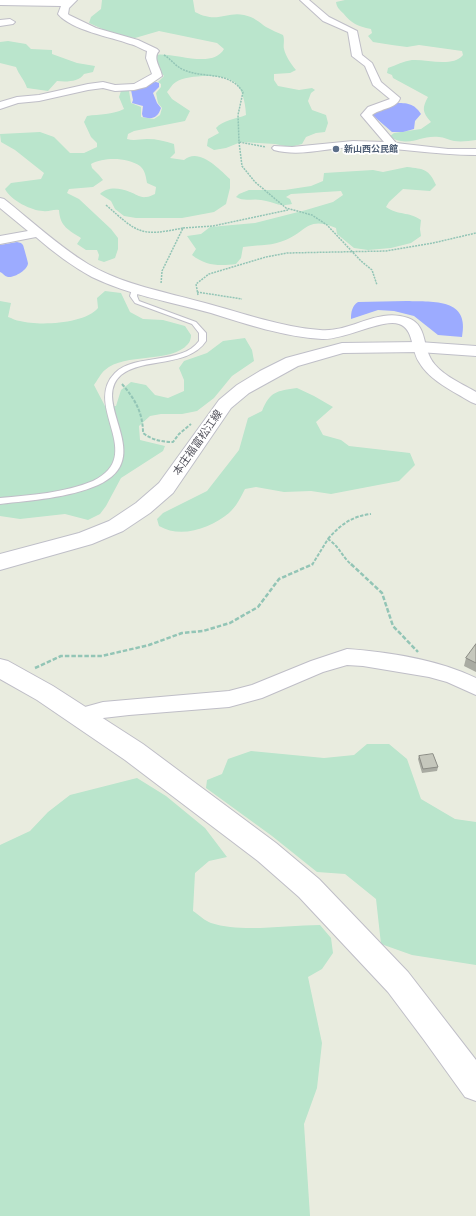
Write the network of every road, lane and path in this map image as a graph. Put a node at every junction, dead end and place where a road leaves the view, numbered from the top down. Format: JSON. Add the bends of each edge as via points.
{"nodes":[{"id":1,"x":304,"y":0,"type":"edge"},
{"id":2,"x":0,"y":2,"type":"edge"},
{"id":3,"x":70,"y":2,"type":"edge"},
{"id":4,"x":153,"y":51,"type":"junction"},
{"id":5,"x":0,"y":106,"type":"edge"},
{"id":6,"x":238,"y":142,"type":"junction"},
{"id":7,"x":393,"y":146,"type":"junction"},
{"id":8,"x":278,"y":148,"type":"joint"},
{"id":9,"x":476,"y":152,"type":"edge"},
{"id":10,"x":0,"y":202,"type":"edge"},
{"id":11,"x":106,"y":205,"type":"dead end"},
{"id":12,"x":290,"y":209,"type":"junction"},
{"id":13,"x":183,"y":228,"type":"junction"},
{"id":14,"x":38,"y":233,"type":"junction"},
{"id":15,"x":476,"y":233,"type":"edge"},
{"id":16,"x":0,"y":240,"type":"edge"},
{"id":17,"x":354,"y":252,"type":"junction"},
{"id":18,"x":163,"y":285,"type":"dead end"},
{"id":19,"x":377,"y":285,"type":"dead end"},
{"id":20,"x":134,"y":289,"type":"junction"},
{"id":21,"x":190,"y":291,"type":"dead end"},
{"id":22,"x":198,"y":299,"type":"junction"},
{"id":23,"x":242,"y":299,"type":"dead end"},
{"id":24,"x":419,"y":347,"type":"junction"},
{"id":25,"x":476,"y":351,"type":"edge"},
{"id":26,"x":114,"y":377,"type":"junction"},
{"id":27,"x":476,"y":399,"type":"edge"},
{"id":28,"x":194,"y":421,"type":"dead end"},
{"id":29,"x":0,"y":501,"type":"edge"},
{"id":30,"x":371,"y":514,"type":"dead end"},
{"id":31,"x":328,"y":539,"type":"junction"},
{"id":32,"x":0,"y":562,"type":"edge"},
{"id":33,"x":429,"y":669,"type":"junction"},
{"id":34,"x":10,"y":674,"type":"edge"},
{"id":35,"x":476,"y":687,"type":"edge"},
{"id":36,"x":81,"y":716,"type":"junction"},
{"id":37,"x":476,"y":1086,"type":"edge"}],
"edges":[{"from":1,"to":7,"type":"street","via":[[326,19],[352,31],[357,56],[369,65],[377,83],[395,98],[392,103],[371,110],[366,115]]},
{"from":2,"to":3,"type":"street"},
{"from":3,"to":4,"type":"street","via":[[63,12],[66,17],[93,30],[135,42]]},
{"from":4,"to":5,"type":"street","via":[[151,58],[157,76],[142,85],[115,88],[103,85],[17,100]]},
{"from":4,"to":6,"type":"path","via":[[171,58],[182,70],[216,75],[238,85],[242,92],[238,115]]},
{"from":6,"to":8,"type":"path"},
{"from":6,"to":12,"type":"path","via":[[242,166],[272,198]]},
{"from":7,"to":8,"type":"street","via":[[353,144],[292,150]]},
{"from":7,"to":9,"type":"street","via":[[448,152]]},
{"from":10,"to":14,"type":"street"},
{"from":11,"to":13,"type":"path","via":[[136,230],[147,234]]},
{"from":12,"to":13,"type":"path","via":[[213,226]]},
{"from":12,"to":17,"type":"path","via":[[307,212],[316,218]]},
{"from":13,"to":18,"type":"path","via":[[162,271]]},
{"from":14,"to":16,"type":"street"},
{"from":14,"to":20,"type":"street","via":[[84,268]]},
{"from":15,"to":17,"type":"path","via":[[433,244],[386,251]]},
{"from":17,"to":19,"type":"path","via":[[374,271]]},
{"from":17,"to":22,"type":"path","via":[[287,253],[209,274],[196,284]]},
{"from":20,"to":22,"type":"street"},
{"from":20,"to":26,"type":"lane","via":[[132,295],[137,302],[194,323],[204,333],[203,338],[194,350],[186,354],[128,368]]},
{"from":21,"to":22,"type":"path"},
{"from":22,"to":23,"type":"path"},
{"from":22,"to":24,"type":"street","via":[[280,328],[317,335],[334,335],[383,319],[394,319],[411,325],[417,332]]},
{"from":24,"to":25,"type":"main road","name":"本庄福富松江線"},
{"from":24,"to":27,"type":"street","via":[[425,362]]},
{"from":24,"to":32,"type":"main road","name":"本庄福富松江線","via":[[342,348],[292,362],[272,372],[243,389],[225,404],[166,488],[142,508],[116,526],[85,539]]},
{"from":26,"to":28,"type":"path","via":[[139,405],[143,433],[148,437],[162,442],[173,442]]},
{"from":26,"to":29,"type":"lane","via":[[108,391],[120,451],[119,462],[114,468],[104,478],[91,484],[41,496]]},
{"from":30,"to":31,"type":"path","via":[[361,515],[342,523]]},
{"from":31,"to":33,"type":"path","via":[[338,546],[347,562],[382,593],[393,626],[416,648]]},
{"from":31,"to":34,"type":"path","via":[[312,565],[280,579],[258,607],[230,623],[203,631],[182,633],[149,645],[102,656],[61,656],[36,668]]},
{"from":33,"to":35,"type":"street","via":[[452,675]]},
{"from":33,"to":36,"type":"street","via":[[347,657],[255,692],[229,699],[129,707]]},
{"from":34,"to":36,"type":"main road"},
{"from":36,"to":37,"type":"main road","via":[[216,812],[309,888],[398,982]]}]}
